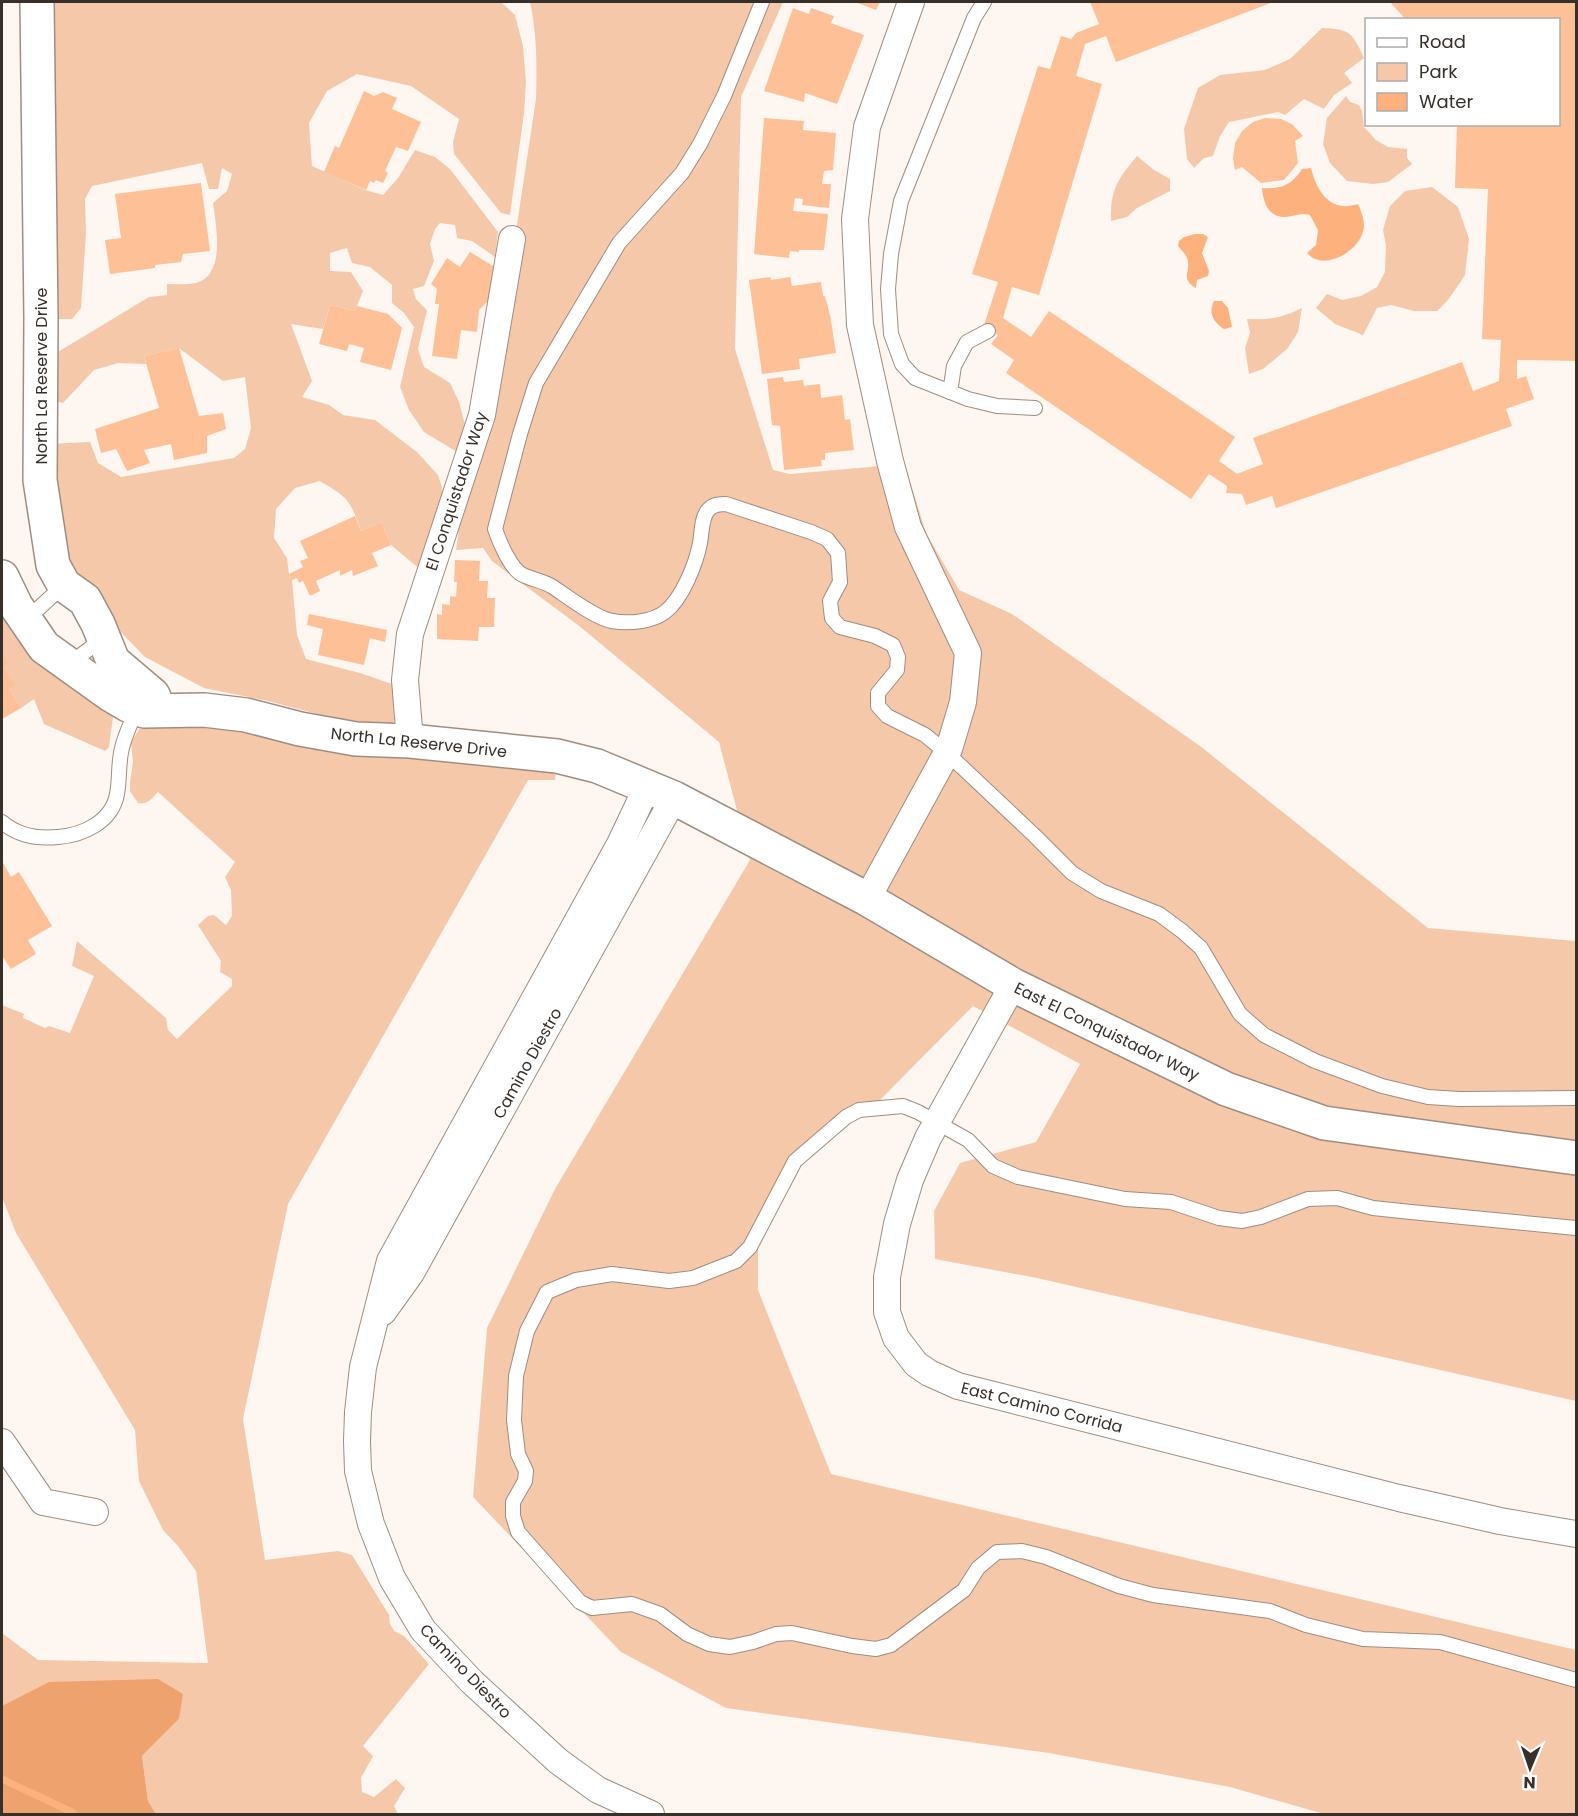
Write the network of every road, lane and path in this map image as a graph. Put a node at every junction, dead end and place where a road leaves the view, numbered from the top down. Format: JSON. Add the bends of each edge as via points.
{"nodes":[{"id":1,"x":37,"y":2,"type":"edge"},
{"id":2,"x":762,"y":2,"type":"edge"},
{"id":3,"x":911,"y":2,"type":"edge"},
{"id":4,"x":984,"y":2,"type":"edge"},
{"id":5,"x":512,"y":239,"type":"dead end"},
{"id":6,"x":988,"y":331,"type":"dead end"},
{"id":7,"x":950,"y":392,"type":"junction"},
{"id":8,"x":1035,"y":408,"type":"dead end"},
{"id":9,"x":2,"y":577,"type":"edge"},
{"id":10,"x":64,"y":585,"type":"junction"},
{"id":11,"x":26,"y":620,"type":"junction"},
{"id":12,"x":104,"y":638,"type":"junction"},
{"id":13,"x":69,"y":664,"type":"junction"},
{"id":14,"x":147,"y":709,"type":"junction"},
{"id":15,"x":410,"y":741,"type":"junction"},
{"id":16,"x":947,"y":753,"type":"junction"},
{"id":17,"x":660,"y":793,"type":"junction"},
{"id":18,"x":2,"y":822,"type":"edge"},
{"id":19,"x":867,"y":899,"type":"junction"},
{"id":20,"x":1012,"y":985,"type":"junction"},
{"id":21,"x":1576,"y":1098,"type":"edge"},
{"id":22,"x":937,"y":1122,"type":"junction"},
{"id":23,"x":1576,"y":1158,"type":"edge"},
{"id":24,"x":1576,"y":1228,"type":"edge"},
{"id":25,"x":2,"y":1442,"type":"edge"},
{"id":26,"x":95,"y":1512,"type":"dead end"},
{"id":27,"x":1576,"y":1534,"type":"edge"},
{"id":28,"x":1576,"y":1680,"type":"edge"},
{"id":29,"x":651,"y":1815,"type":"edge"}],
"edges":[{"from":1,"to":10,"type":"street","name":"North La Reserve Drive","via":[[40,480],[53,565]]},
{"from":2,"to":16,"type":"lane","via":[[700,144],[682,173],[619,243],[536,383],[495,529],[520,574],[549,584],[611,621],[640,622],[665,612],[685,587],[700,545],[703,520],[718,503],[827,539],[838,553],[840,582],[830,601],[832,618],[840,627],[893,645],[898,657],[897,670],[878,693],[878,706],[887,716],[925,735]]},
{"from":3,"to":16,"type":"street","via":[[867,128],[855,219],[860,325],[908,527],[968,653],[963,702]]},
{"from":4,"to":7,"type":"lane","via":[[969,29],[901,201],[891,254],[891,334],[903,364],[915,378]]},
{"from":5,"to":15,"type":"street","name":"El Conquistador Way","via":[[482,415],[410,634],[405,680]]},
{"from":6,"to":7,"type":"lane","via":[[967,342],[954,366]]},
{"from":7,"to":8,"type":"lane","via":[[997,405]]},
{"from":9,"to":11,"type":"street","name":"North La Reserve Drive"},
{"from":10,"to":11,"type":"lane"},
{"from":10,"to":12,"type":"street","name":"North La Reserve Drive","via":[[85,600]]},
{"from":11,"to":13,"type":"street","name":"North La Reserve Drive","via":[[45,647]]},
{"from":12,"to":13,"type":"lane"},
{"from":12,"to":14,"type":"street","name":"North La Reserve Drive","via":[[113,661],[153,695]]},
{"from":13,"to":14,"type":"street","name":"North La Reserve Drive","via":[[111,695]]},
{"from":14,"to":15,"type":"street","name":"North La Reserve Drive","via":[[246,715],[356,739]]},
{"from":14,"to":18,"type":"lane","via":[[122,748],[117,796],[102,820],[70,836],[46,838],[11,830]]},
{"from":15,"to":17,"type":"street","name":"North La Reserve Drive","via":[[557,756],[597,766]]},
{"from":16,"to":19,"type":"street"},
{"from":16,"to":21,"type":"lane","via":[[1072,873],[1101,891],[1159,914],[1189,936],[1201,948],[1240,1014],[1264,1035],[1315,1061],[1382,1086],[1428,1097]]},
{"from":17,"to":19,"type":"street","name":"East El Conquistador Way"},
{"from":17,"to":29,"type":"street","name":"Camino Diestro","via":[[411,1273],[374,1325],[363,1367],[357,1441],[358,1471],[371,1524],[392,1578],[423,1630],[472,1682],[558,1761],[598,1790]]},
{"from":19,"to":20,"type":"street","name":"East El Conquistador Way"},
{"from":20,"to":22,"type":"street","name":"East Camino Corrida"},
{"from":20,"to":23,"type":"street","name":"East El Conquistador Way","via":[[1226,1089],[1324,1123]]},
{"from":22,"to":24,"type":"lane","via":[[968,1140],[993,1166],[1018,1177],[1125,1199],[1171,1202],[1219,1218],[1242,1221],[1308,1199],[1337,1198],[1373,1208]]},
{"from":22,"to":27,"type":"street","name":"East Camino Corrida","via":[[902,1202],[887,1278],[887,1312],[896,1338],[916,1364],[929,1373],[958,1386],[1388,1495]]},
{"from":22,"to":28,"type":"lane","via":[[903,1106],[859,1110],[846,1117],[795,1161],[750,1247],[736,1260],[693,1278],[669,1281],[612,1275],[576,1280],[547,1292],[527,1331],[516,1376],[514,1420],[518,1454],[526,1471],[513,1502],[513,1516],[518,1532],[580,1602],[592,1608],[632,1604],[660,1614],[709,1644],[730,1647],[792,1633],[876,1649],[891,1645],[964,1590],[978,1568],[997,1552],[1022,1551],[1153,1595],[1270,1611],[1306,1625],[1363,1639],[1440,1642]]},
{"from":25,"to":26,"type":"street","via":[[43,1503]]}]}
